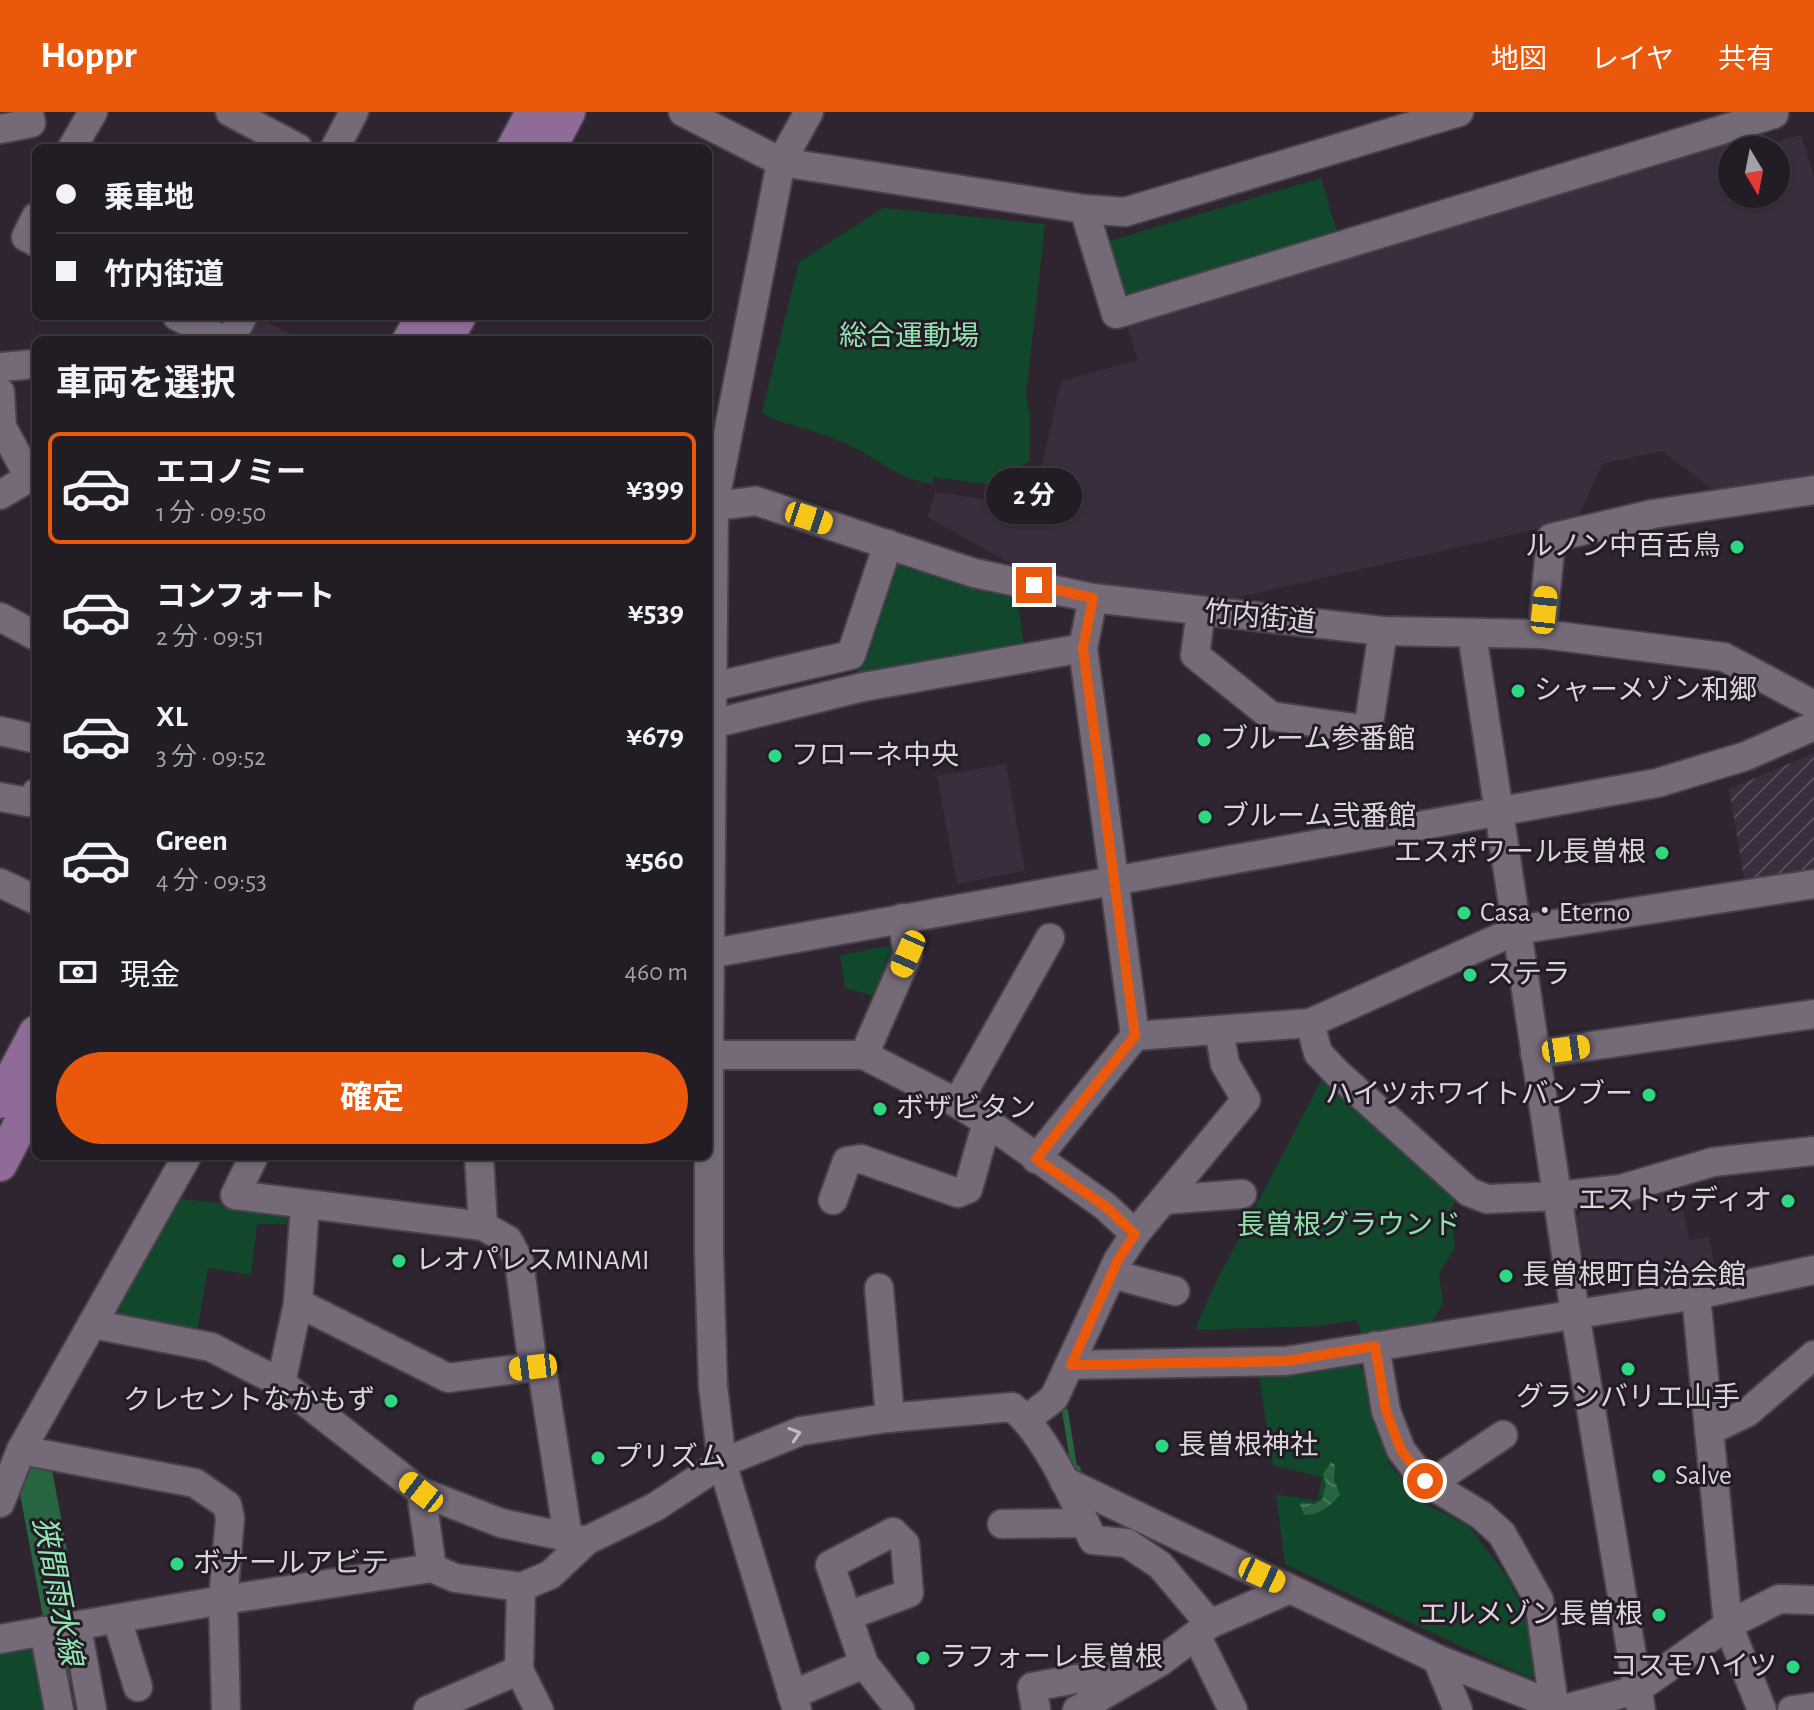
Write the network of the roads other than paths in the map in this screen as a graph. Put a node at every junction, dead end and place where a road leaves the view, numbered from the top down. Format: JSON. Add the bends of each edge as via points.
{"nodes":[{"id":1,"x":29,"y":112,"type":"edge"},
{"id":2,"x":93,"y":112,"type":"edge"},
{"id":3,"x":230,"y":112,"type":"edge"},
{"id":4,"x":354,"y":112,"type":"edge"},
{"id":5,"x":533,"y":112,"type":"edge"},
{"id":6,"x":568,"y":112,"type":"edge"},
{"id":7,"x":683,"y":112,"type":"edge"},
{"id":8,"x":809,"y":112,"type":"edge"},
{"id":9,"x":1459,"y":112,"type":"edge"},
{"id":10,"x":1773,"y":112,"type":"edge"},
{"id":11,"x":0,"y":129,"type":"edge"},
{"id":12,"x":74,"y":144,"type":"edge"},
{"id":13,"x":290,"y":144,"type":"edge"},
{"id":14,"x":337,"y":144,"type":"edge"},
{"id":15,"x":516,"y":144,"type":"edge"},
{"id":16,"x":551,"y":144,"type":"edge"},
{"id":17,"x":781,"y":162,"type":"junction"},
{"id":18,"x":1084,"y":209,"type":"junction"},
{"id":19,"x":32,"y":225,"type":"edge"},
{"id":20,"x":32,"y":240,"type":"edge"},
{"id":21,"x":185,"y":320,"type":"edge"},
{"id":22,"x":215,"y":336,"type":"edge"},
{"id":23,"x":32,"y":364,"type":"edge"},
{"id":24,"x":0,"y":367,"type":"edge"},
{"id":25,"x":0,"y":392,"type":"edge"},
{"id":26,"x":32,"y":476,"type":"edge"},
{"id":27,"x":1814,"y":490,"type":"edge"},
{"id":28,"x":0,"y":495,"type":"edge"},
{"id":29,"x":712,"y":501,"type":"edge"},
{"id":30,"x":712,"y":506,"type":"edge"},
{"id":31,"x":888,"y":544,"type":"junction"},
{"id":32,"x":1093,"y":598,"type":"junction"},
{"id":33,"x":1201,"y":611,"type":"junction"},
{"id":34,"x":0,"y":617,"type":"edge"},
{"id":35,"x":1383,"y":631,"type":"junction"},
{"id":36,"x":32,"y":634,"type":"edge"},
{"id":37,"x":1472,"y":634,"type":"junction"},
{"id":38,"x":1542,"y":634,"type":"junction"},
{"id":39,"x":1083,"y":648,"type":"junction"},
{"id":40,"x":712,"y":688,"type":"edge"},
{"id":41,"x":1814,"y":705,"type":"edge"},
{"id":42,"x":712,"y":725,"type":"edge"},
{"id":43,"x":1814,"y":726,"type":"edge"},
{"id":44,"x":0,"y":731,"type":"edge"},
{"id":45,"x":32,"y":738,"type":"edge"},
{"id":46,"x":0,"y":797,"type":"edge"},
{"id":47,"x":32,"y":803,"type":"edge"},
{"id":48,"x":1499,"y":810,"type":"junction"},
{"id":49,"x":1114,"y":879,"type":"junction"},
{"id":50,"x":0,"y":883,"type":"edge"},
{"id":51,"x":1814,"y":884,"type":"edge"},
{"id":52,"x":32,"y":898,"type":"edge"},
{"id":53,"x":902,"y":918,"type":"junction"},
{"id":54,"x":1517,"y":930,"type":"junction"},
{"id":55,"x":1050,"y":938,"type":"dead end"},
{"id":56,"x":712,"y":953,"type":"edge"},
{"id":57,"x":1814,"y":1014,"type":"edge"},
{"id":58,"x":1310,"y":1023,"type":"junction"},
{"id":59,"x":1219,"y":1030,"type":"junction"},
{"id":60,"x":1135,"y":1036,"type":"junction"},
{"id":61,"x":32,"y":1041,"type":"edge"},
{"id":62,"x":712,"y":1053,"type":"edge"},
{"id":63,"x":1535,"y":1054,"type":"junction"},
{"id":64,"x":864,"y":1055,"type":"junction"},
{"id":65,"x":0,"y":1101,"type":"edge"},
{"id":66,"x":32,"y":1103,"type":"edge"},
{"id":67,"x":957,"y":1103,"type":"junction"},
{"id":68,"x":987,"y":1122,"type":"junction"},
{"id":69,"x":1814,"y":1151,"type":"edge"},
{"id":70,"x":1036,"y":1159,"type":"junction"},
{"id":71,"x":185,"y":1160,"type":"edge"},
{"id":72,"x":252,"y":1160,"type":"edge"},
{"id":73,"x":479,"y":1160,"type":"edge"},
{"id":74,"x":710,"y":1160,"type":"edge"},
{"id":75,"x":0,"y":1164,"type":"edge"},
{"id":76,"x":1242,"y":1194,"type":"dead end"},
{"id":77,"x":1557,"y":1196,"type":"junction"},
{"id":78,"x":833,"y":1200,"type":"dead end"},
{"id":79,"x":1163,"y":1200,"type":"junction"},
{"id":80,"x":305,"y":1205,"type":"junction"},
{"id":81,"x":483,"y":1226,"type":"junction"},
{"id":82,"x":1135,"y":1234,"type":"junction"},
{"id":83,"x":1814,"y":1270,"type":"edge"},
{"id":84,"x":1112,"y":1274,"type":"junction"},
{"id":85,"x":879,"y":1288,"type":"dead end"},
{"id":86,"x":1175,"y":1291,"type":"dead end"},
{"id":87,"x":1696,"y":1295,"type":"junction"},
{"id":88,"x":298,"y":1303,"type":"junction"},
{"id":89,"x":1575,"y":1313,"type":"junction"},
{"id":90,"x":92,"y":1324,"type":"junction"},
{"id":91,"x":1375,"y":1346,"type":"junction"},
{"id":92,"x":1814,"y":1355,"type":"edge"},
{"id":93,"x":1071,"y":1365,"type":"junction"},
{"id":94,"x":533,"y":1367,"type":"junction"},
{"id":95,"x":281,"y":1383,"type":"junction"},
{"id":96,"x":890,"y":1418,"type":"junction"},
{"id":97,"x":1027,"y":1419,"type":"junction"},
{"id":98,"x":1709,"y":1431,"type":"junction"},
{"id":99,"x":1503,"y":1435,"type":"dead end"},
{"id":100,"x":21,"y":1450,"type":"junction"},
{"id":101,"x":722,"y":1463,"type":"junction"},
{"id":102,"x":1064,"y":1481,"type":"junction"},
{"id":103,"x":1434,"y":1486,"type":"junction"},
{"id":104,"x":421,"y":1492,"type":"junction"},
{"id":105,"x":0,"y":1503,"type":"edge"},
{"id":106,"x":1085,"y":1523,"type":"junction"},
{"id":107,"x":1002,"y":1524,"type":"dead end"},
{"id":108,"x":577,"y":1539,"type":"junction"},
{"id":109,"x":432,"y":1568,"type":"junction"},
{"id":110,"x":521,"y":1587,"type":"junction"},
{"id":111,"x":1290,"y":1589,"type":"junction"},
{"id":112,"x":223,"y":1600,"type":"junction"},
{"id":113,"x":1814,"y":1600,"type":"edge"},
{"id":114,"x":848,"y":1616,"type":"dead end"},
{"id":115,"x":117,"y":1619,"type":"junction"},
{"id":116,"x":1728,"y":1625,"type":"junction"},
{"id":117,"x":76,"y":1627,"type":"junction"},
{"id":118,"x":1203,"y":1630,"type":"junction"},
{"id":119,"x":45,"y":1631,"type":"junction"},
{"id":120,"x":0,"y":1639,"type":"edge"},
{"id":121,"x":1437,"y":1659,"type":"junction"},
{"id":122,"x":864,"y":1664,"type":"junction"},
{"id":123,"x":519,"y":1670,"type":"junction"},
{"id":124,"x":1135,"y":1677,"type":"junction"},
{"id":125,"x":138,"y":1687,"type":"dead end"},
{"id":126,"x":1638,"y":1700,"type":"edge"},
{"id":127,"x":794,"y":1702,"type":"edge"},
{"id":128,"x":1814,"y":1707,"type":"edge"},
{"id":129,"x":1560,"y":1708,"type":"edge"},
{"id":130,"x":59,"y":1710,"type":"edge"},
{"id":131,"x":92,"y":1710,"type":"edge"},
{"id":132,"x":226,"y":1710,"type":"edge"},
{"id":133,"x":428,"y":1710,"type":"edge"},
{"id":134,"x":539,"y":1710,"type":"edge"},
{"id":135,"x":900,"y":1710,"type":"edge"},
{"id":136,"x":1036,"y":1710,"type":"edge"},
{"id":137,"x":1077,"y":1710,"type":"edge"},
{"id":138,"x":1233,"y":1710,"type":"edge"},
{"id":139,"x":1458,"y":1710,"type":"edge"},
{"id":140,"x":1762,"y":1710,"type":"edge"},
{"id":141,"x":1792,"y":1710,"type":"edge"}],
"edges":[{"from":1,"to":11,"type":"street","via":[[31,123]]},
{"from":2,"to":12,"type":"street"},
{"from":3,"to":13,"type":"street"},
{"from":4,"to":14,"type":"street"},
{"from":5,"to":15,"type":"main road"},
{"from":6,"to":16,"type":"main road"},
{"from":7,"to":17,"type":"street"},
{"from":8,"to":17,"type":"street"},
{"from":9,"to":18,"type":"street","via":[[1125,212]]},
{"from":10,"to":18,"type":"street","via":[[1116,314]]},
{"from":17,"to":18,"type":"street"},
{"from":17,"to":29,"type":"street"},
{"from":19,"to":20,"type":"street","via":[[26,237]]},
{"from":21,"to":22,"type":"street"},
{"from":23,"to":24,"type":"street"},
{"from":25,"to":26,"type":"street","via":[[2,427]]},
{"from":26,"to":28,"type":"street"},
{"from":27,"to":38,"type":"street","via":[[1653,514],[1551,538]]},
{"from":30,"to":31,"type":"street","name":"竹内街道","via":[[756,501]]},
{"from":31,"to":32,"type":"street","name":"竹内街道","via":[[974,573]]},
{"from":31,"to":40,"type":"street","via":[[851,655]]},
{"from":32,"to":33,"type":"street","name":"竹内街道"},
{"from":32,"to":39,"type":"street"},
{"from":33,"to":35,"type":"street","name":"竹内街道"},
{"from":33,"to":35,"type":"street","via":[[1195,655],[1271,716],[1368,730]]},
{"from":34,"to":36,"type":"street"},
{"from":35,"to":37,"type":"street","name":"竹内街道"},
{"from":37,"to":38,"type":"street","name":"竹内街道"},
{"from":37,"to":48,"type":"street"},
{"from":38,"to":41,"type":"street","name":"竹内街道","via":[[1724,657]]},
{"from":39,"to":42,"type":"street","via":[[863,687]]},
{"from":39,"to":49,"type":"street"},
{"from":43,"to":48,"type":"street","via":[[1691,774]]},
{"from":44,"to":45,"type":"street"},
{"from":46,"to":47,"type":"street"},
{"from":48,"to":49,"type":"street"},
{"from":48,"to":54,"type":"street"},
{"from":49,"to":53,"type":"street"},
{"from":49,"to":60,"type":"street"},
{"from":50,"to":52,"type":"street"},
{"from":51,"to":54,"type":"street"},
{"from":53,"to":56,"type":"street"},
{"from":53,"to":64,"type":"street","via":[[908,954]]},
{"from":54,"to":58,"type":"street"},
{"from":54,"to":63,"type":"street"},
{"from":55,"to":67,"type":"street"},
{"from":57,"to":63,"type":"street"},
{"from":58,"to":59,"type":"street"},
{"from":58,"to":77,"type":"street","via":[[1318,1053],[1469,1192],[1487,1199]]},
{"from":59,"to":60,"type":"street"},
{"from":59,"to":79,"type":"street","via":[[1225,1064],[1246,1100]]},
{"from":60,"to":70,"type":"street"},
{"from":61,"to":65,"type":"main road"},
{"from":62,"to":64,"type":"street"},
{"from":63,"to":77,"type":"street"},
{"from":64,"to":67,"type":"street"},
{"from":66,"to":75,"type":"main road"},
{"from":67,"to":68,"type":"street"},
{"from":68,"to":70,"type":"street"},
{"from":68,"to":78,"type":"street","via":[[968,1189],[958,1193],[861,1159],[847,1161]]},
{"from":69,"to":77,"type":"street","via":[[1713,1162],[1621,1189]]},
{"from":70,"to":82,"type":"street","via":[[1105,1206]]},
{"from":71,"to":90,"type":"street"},
{"from":72,"to":80,"type":"street","via":[[235,1195]]},
{"from":73,"to":81,"type":"street"},
{"from":74,"to":101,"type":"street","via":[[713,1386]]},
{"from":76,"to":79,"type":"street"},
{"from":77,"to":89,"type":"street"},
{"from":79,"to":82,"type":"street"},
{"from":80,"to":81,"type":"street"},
{"from":80,"to":88,"type":"street"},
{"from":81,"to":94,"type":"street","via":[[508,1240],[519,1261]]},
{"from":82,"to":84,"type":"street"},
{"from":83,"to":87,"type":"street"},
{"from":84,"to":86,"type":"street"},
{"from":84,"to":93,"type":"street"},
{"from":85,"to":96,"type":"street"},
{"from":87,"to":89,"type":"street"},
{"from":87,"to":98,"type":"street"},
{"from":88,"to":94,"type":"street","via":[[448,1378]]},
{"from":88,"to":95,"type":"street"},
{"from":89,"to":91,"type":"street"},
{"from":89,"to":126,"type":"street"},
{"from":90,"to":95,"type":"street","via":[[211,1347]]},
{"from":90,"to":100,"type":"street"},
{"from":91,"to":93,"type":"street","via":[[1286,1361]]},
{"from":91,"to":103,"type":"street","via":[[1386,1411],[1401,1450]]},
{"from":92,"to":98,"type":"street","via":[[1748,1412]]},
{"from":93,"to":97,"type":"street","via":[[1054,1398]]},
{"from":94,"to":108,"type":"street","via":[[543,1376]]},
{"from":95,"to":104,"type":"street"},
{"from":96,"to":97,"type":"street","via":[[1012,1407]]},
{"from":101,"to":96,"type":"street","one_way":true,"via":[[801,1431]]},
{"from":97,"to":102,"type":"street"},
{"from":98,"to":116,"type":"street"},
{"from":99,"to":103,"type":"street"},
{"from":100,"to":105,"type":"street"},
{"from":100,"to":112,"type":"street","via":[[195,1483],[227,1505]]},
{"from":101,"to":108,"type":"street","via":[[655,1507]]},
{"from":101,"to":127,"type":"street"},
{"from":102,"to":106,"type":"street"},
{"from":102,"to":111,"type":"street"},
{"from":103,"to":129,"type":"street","via":[[1502,1534],[1539,1600]]},
{"from":104,"to":108,"type":"street","via":[[501,1523]]},
{"from":104,"to":109,"type":"street"},
{"from":106,"to":107,"type":"street"},
{"from":106,"to":118,"type":"street","via":[[1093,1540],[1127,1543],[1160,1565]]},
{"from":108,"to":110,"type":"street","via":[[550,1575]]},
{"from":109,"to":110,"type":"street","via":[[455,1578]]},
{"from":109,"to":112,"type":"street"},
{"from":110,"to":123,"type":"street"},
{"from":111,"to":118,"type":"street"},
{"from":111,"to":121,"type":"street"},
{"from":112,"to":115,"type":"street"},
{"from":112,"to":132,"type":"street"},
{"from":113,"to":116,"type":"street","via":[[1779,1599]]},
{"from":114,"to":122,"type":"street"},
{"from":115,"to":117,"type":"street"},
{"from":115,"to":125,"type":"street"},
{"from":116,"to":126,"type":"street"},
{"from":116,"to":140,"type":"street"},
{"from":117,"to":119,"type":"street"},
{"from":117,"to":131,"type":"street"},
{"from":118,"to":124,"type":"street"},
{"from":118,"to":138,"type":"street"},
{"from":119,"to":120,"type":"street"},
{"from":119,"to":130,"type":"street"},
{"from":121,"to":129,"type":"street"},
{"from":121,"to":139,"type":"street"},
{"from":122,"to":127,"type":"street"},
{"from":122,"to":135,"type":"street"},
{"from":123,"to":133,"type":"street"},
{"from":123,"to":134,"type":"street"},
{"from":124,"to":136,"type":"street","via":[[1032,1687]]},
{"from":124,"to":137,"type":"street"},
{"from":126,"to":129,"type":"street"},
{"from":128,"to":141,"type":"street"}]}
